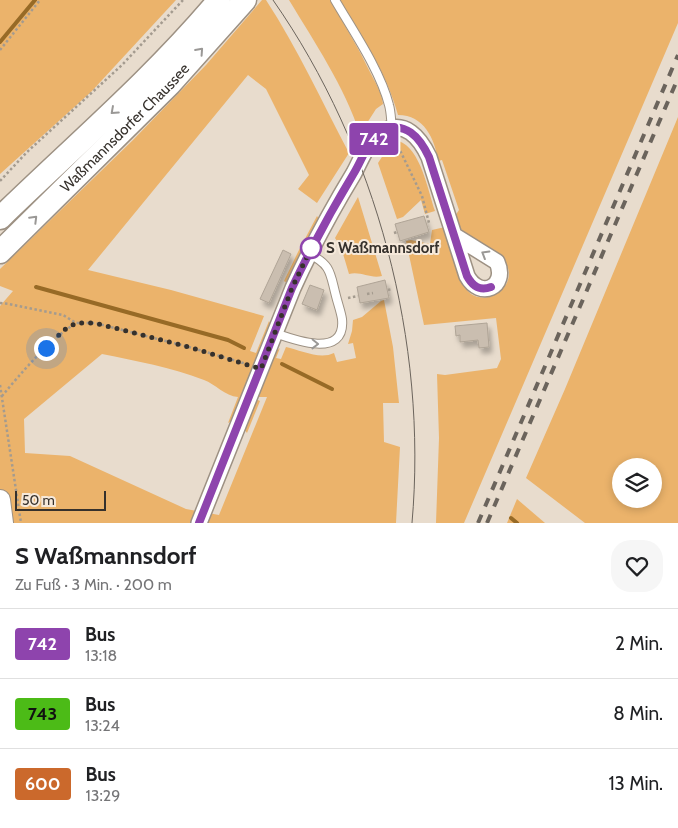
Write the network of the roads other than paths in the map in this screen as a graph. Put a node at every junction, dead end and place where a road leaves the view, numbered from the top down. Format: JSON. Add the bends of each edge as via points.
{"nodes":[{"id":1,"x":219,"y":0,"type":"edge"},
{"id":2,"x":245,"y":0,"type":"edge"},
{"id":3,"x":335,"y":0,"type":"edge"},
{"id":4,"x":392,"y":133,"type":"junction"},
{"id":5,"x":0,"y":218,"type":"edge"},
{"id":6,"x":455,"y":236,"type":"dead end"},
{"id":7,"x":0,"y":252,"type":"edge"},
{"id":8,"x":308,"y":254,"type":"junction"},
{"id":9,"x":274,"y":333,"type":"junction"},
{"id":10,"x":0,"y":500,"type":"edge"},
{"id":11,"x":4,"y":523,"type":"edge"},
{"id":12,"x":199,"y":523,"type":"edge"}],
"edges":[{"from":1,"to":5,"type":"main road","name":"Waßmannsdorfer Chaussee","one_way":true,"via":[[123,103]]},
{"from":7,"to":2,"type":"main road","name":"Waßmannsdorfer Chaussee","one_way":true,"via":[[170,84]]},
{"from":3,"to":4,"type":"lane","via":[[379,79],[389,104]]},
{"from":4,"to":6,"type":"street","via":[[405,130],[422,143]]},
{"from":4,"to":8,"type":"street","via":[[382,132],[374,139]]},
{"from":8,"to":9,"type":"street"},
{"from":9,"to":8,"type":"lane","one_way":true,"via":[[320,345],[335,339],[341,330],[342,319],[330,272],[324,262]]},
{"from":9,"to":12,"type":"street"},
{"from":10,"to":11,"type":"street"}]}
